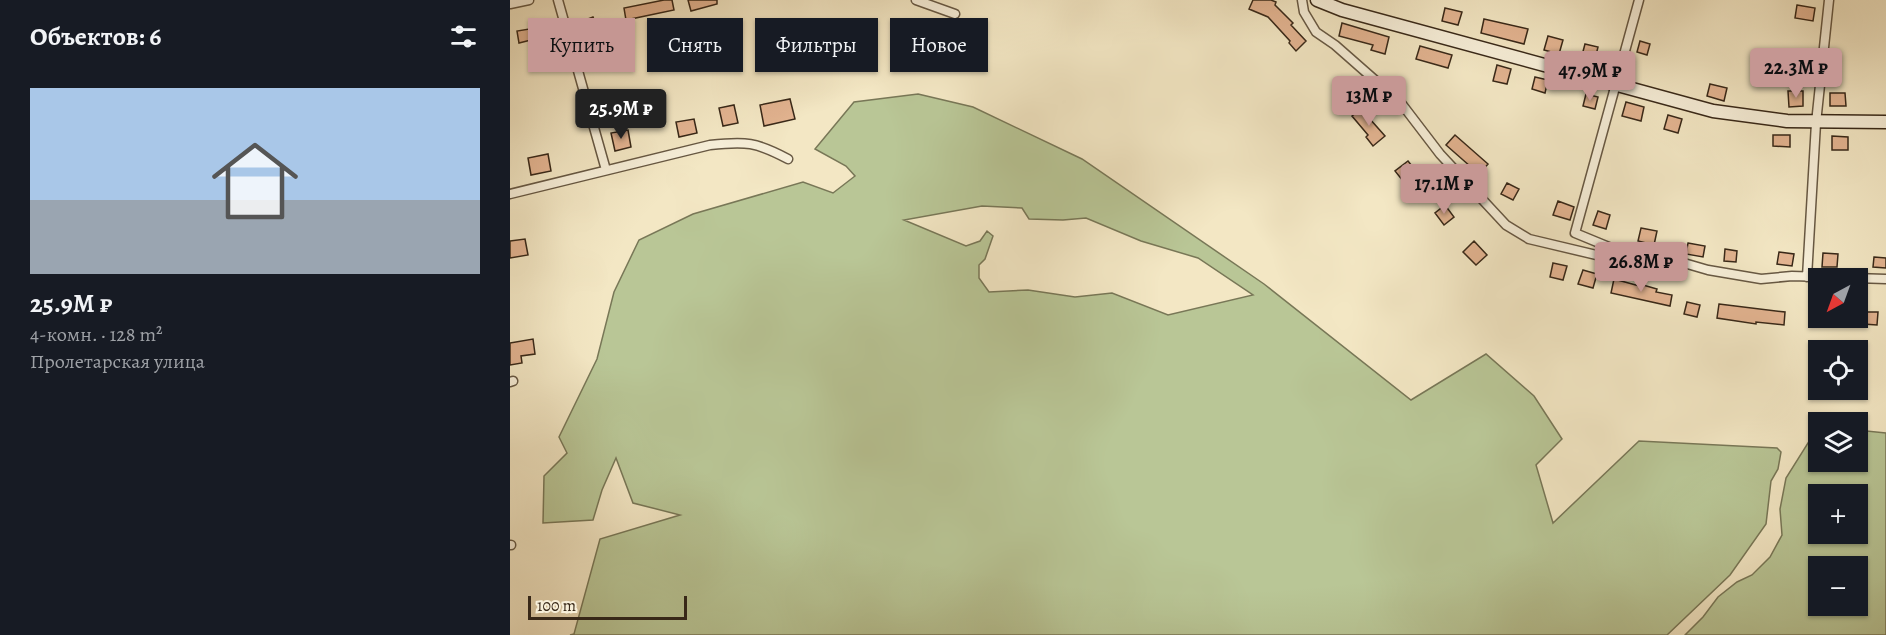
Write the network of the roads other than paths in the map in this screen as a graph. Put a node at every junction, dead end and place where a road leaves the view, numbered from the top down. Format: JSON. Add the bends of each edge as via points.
{"nodes":[{"id":1,"x":529,"y":0,"type":"edge"},
{"id":2,"x":558,"y":0,"type":"edge"},
{"id":3,"x":916,"y":0,"type":"edge"},
{"id":4,"x":1302,"y":0,"type":"edge"},
{"id":5,"x":1317,"y":0,"type":"edge"},
{"id":6,"x":1639,"y":0,"type":"edge"},
{"id":7,"x":1829,"y":0,"type":"edge"},
{"id":8,"x":510,"y":3,"type":"edge"},
{"id":9,"x":1344,"y":5,"type":"edge"},
{"id":10,"x":955,"y":14,"type":"dead end"},
{"id":11,"x":1617,"y":83,"type":"junction"},
{"id":12,"x":1886,"y":122,"type":"edge"},
{"id":13,"x":1816,"y":123,"type":"junction"},
{"id":14,"x":788,"y":159,"type":"dead end"},
{"id":15,"x":606,"y":170,"type":"junction"},
{"id":16,"x":510,"y":194,"type":"edge"},
{"id":17,"x":1645,"y":262,"type":"junction"},
{"id":18,"x":1807,"y":277,"type":"junction"},
{"id":19,"x":1886,"y":279,"type":"edge"}],
"edges":[{"from":1,"to":8,"type":"street"},
{"from":2,"to":15,"type":"street"},
{"from":3,"to":10,"type":"street"},
{"from":4,"to":17,"type":"street","via":[[1316,33],[1401,104],[1440,154],[1506,225],[1529,239],[1630,263]]},
{"from":5,"to":9,"type":"street"},
{"from":6,"to":11,"type":"street"},
{"from":7,"to":13,"type":"street"},
{"from":9,"to":11,"type":"street"},
{"from":11,"to":13,"type":"street","via":[[1713,111]]},
{"from":11,"to":17,"type":"street","via":[[1575,232]]},
{"from":12,"to":13,"type":"street"},
{"from":13,"to":18,"type":"street"},
{"from":14,"to":15,"type":"street","via":[[766,147],[742,142],[710,145]]},
{"from":15,"to":16,"type":"street"},
{"from":17,"to":18,"type":"street","via":[[1677,261],[1761,279]]},
{"from":18,"to":19,"type":"street"}]}
